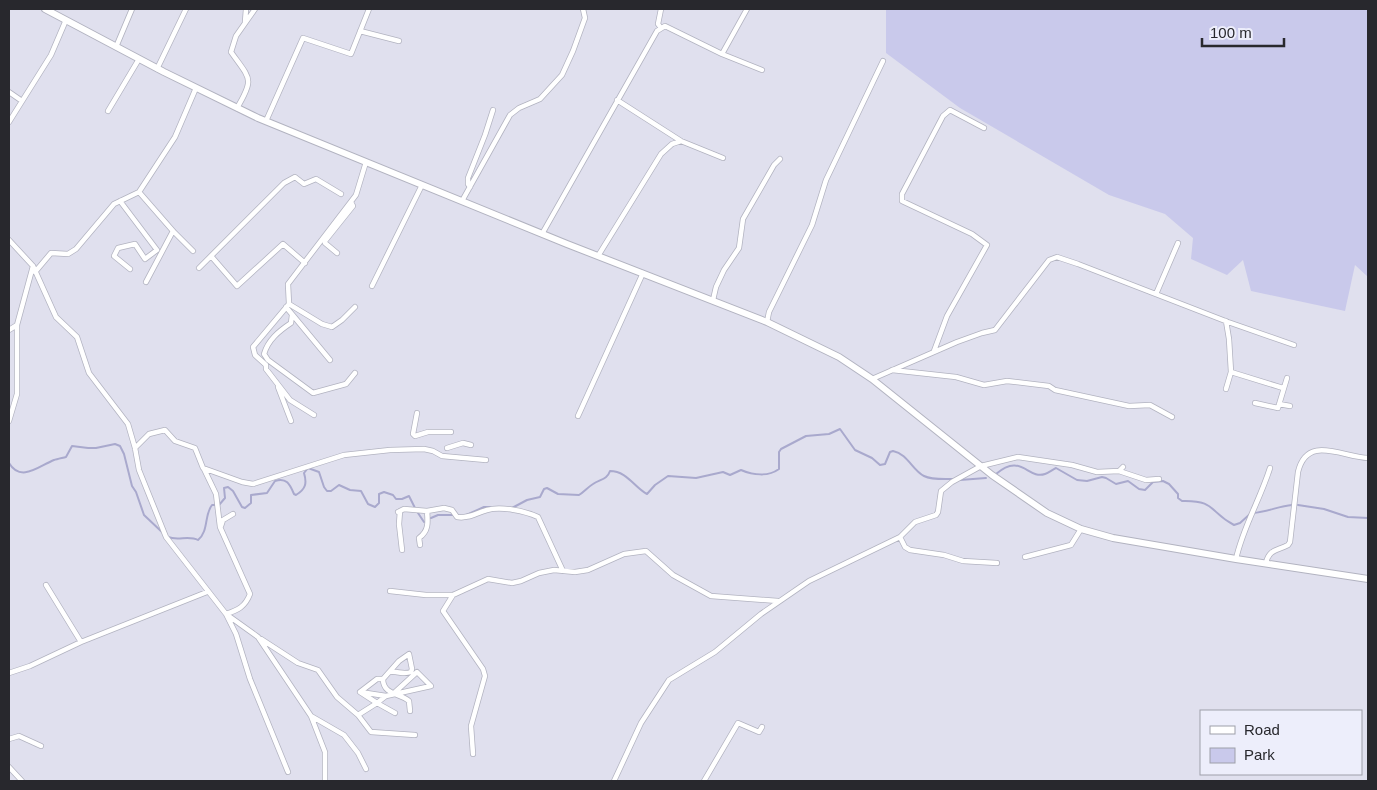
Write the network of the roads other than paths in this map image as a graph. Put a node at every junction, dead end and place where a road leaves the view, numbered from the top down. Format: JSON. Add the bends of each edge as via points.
{"nodes":[{"id":1,"x":45,"y":9,"type":"edge"},
{"id":2,"x":132,"y":9,"type":"edge"},
{"id":3,"x":186,"y":9,"type":"edge"},
{"id":4,"x":246,"y":9,"type":"edge"},
{"id":5,"x":255,"y":9,"type":"edge"},
{"id":6,"x":369,"y":9,"type":"edge"},
{"id":7,"x":583,"y":9,"type":"edge"},
{"id":8,"x":661,"y":9,"type":"edge"},
{"id":9,"x":747,"y":9,"type":"edge"},
{"id":10,"x":66,"y":20,"type":"junction"},
{"id":11,"x":245,"y":23,"type":"junction"},
{"id":12,"x":661,"y":28,"type":"junction"},
{"id":13,"x":360,"y":31,"type":"junction"},
{"id":14,"x":398,"y":41,"type":"dead end"},
{"id":15,"x":116,"y":47,"type":"junction"},
{"id":16,"x":722,"y":54,"type":"junction"},
{"id":17,"x":139,"y":60,"type":"junction"},
{"id":18,"x":884,"y":61,"type":"dead end"},
{"id":19,"x":157,"y":69,"type":"junction"},
{"id":20,"x":762,"y":70,"type":"dead end"},
{"id":21,"x":196,"y":88,"type":"junction"},
{"id":22,"x":9,"y":92,"type":"edge"},
{"id":23,"x":617,"y":100,"type":"junction"},
{"id":24,"x":22,"y":102,"type":"junction"},
{"id":25,"x":237,"y":108,"type":"junction"},
{"id":26,"x":493,"y":110,"type":"dead end"},
{"id":27,"x":108,"y":111,"type":"dead end"},
{"id":28,"x":266,"y":121,"type":"junction"},
{"id":29,"x":9,"y":122,"type":"edge"},
{"id":30,"x":984,"y":128,"type":"dead end"},
{"id":31,"x":681,"y":141,"type":"junction"},
{"id":32,"x":723,"y":158,"type":"dead end"},
{"id":33,"x":780,"y":159,"type":"dead end"},
{"id":34,"x":366,"y":162,"type":"junction"},
{"id":35,"x":422,"y":185,"type":"junction"},
{"id":36,"x":470,"y":187,"type":"junction"},
{"id":37,"x":138,"y":192,"type":"junction"},
{"id":38,"x":341,"y":194,"type":"dead end"},
{"id":39,"x":120,"y":201,"type":"junction"},
{"id":40,"x":462,"y":201,"type":"junction"},
{"id":41,"x":351,"y":202,"type":"junction"},
{"id":42,"x":174,"y":231,"type":"junction"},
{"id":43,"x":542,"y":234,"type":"junction"},
{"id":44,"x":9,"y":240,"type":"edge"},
{"id":45,"x":1178,"y":243,"type":"dead end"},
{"id":46,"x":194,"y":251,"type":"dead end"},
{"id":47,"x":337,"y":253,"type":"dead end"},
{"id":48,"x":211,"y":256,"type":"junction"},
{"id":49,"x":598,"y":256,"type":"junction"},
{"id":50,"x":305,"y":263,"type":"junction"},
{"id":51,"x":33,"y":266,"type":"junction"},
{"id":52,"x":199,"y":268,"type":"dead end"},
{"id":53,"x":130,"y":269,"type":"dead end"},
{"id":54,"x":36,"y":272,"type":"junction"},
{"id":55,"x":643,"y":273,"type":"junction"},
{"id":56,"x":146,"y":282,"type":"dead end"},
{"id":57,"x":372,"y":286,"type":"dead end"},
{"id":58,"x":1156,"y":294,"type":"junction"},
{"id":59,"x":713,"y":300,"type":"junction"},
{"id":60,"x":288,"y":306,"type":"junction"},
{"id":61,"x":355,"y":307,"type":"dead end"},
{"id":62,"x":292,"y":314,"type":"junction"},
{"id":63,"x":1226,"y":321,"type":"junction"},
{"id":64,"x":767,"y":322,"type":"junction"},
{"id":65,"x":17,"y":325,"type":"junction"},
{"id":66,"x":9,"y":330,"type":"edge"},
{"id":67,"x":1294,"y":345,"type":"dead end"},
{"id":68,"x":934,"y":351,"type":"junction"},
{"id":69,"x":330,"y":360,"type":"dead end"},
{"id":70,"x":891,"y":370,"type":"junction"},
{"id":71,"x":1231,"y":372,"type":"junction"},
{"id":72,"x":355,"y":373,"type":"dead end"},
{"id":73,"x":1287,"y":378,"type":"dead end"},
{"id":74,"x":872,"y":379,"type":"junction"},
{"id":75,"x":277,"y":382,"type":"junction"},
{"id":76,"x":1283,"y":388,"type":"junction"},
{"id":77,"x":1226,"y":389,"type":"dead end"},
{"id":78,"x":1255,"y":403,"type":"dead end"},
{"id":79,"x":1279,"y":404,"type":"junction"},
{"id":80,"x":1290,"y":406,"type":"dead end"},
{"id":81,"x":417,"y":413,"type":"dead end"},
{"id":82,"x":314,"y":415,"type":"dead end"},
{"id":83,"x":578,"y":416,"type":"dead end"},
{"id":84,"x":1172,"y":417,"type":"dead end"},
{"id":85,"x":9,"y":421,"type":"edge"},
{"id":86,"x":291,"y":421,"type":"dead end"},
{"id":87,"x":451,"y":432,"type":"dead end"},
{"id":88,"x":471,"y":445,"type":"dead end"},
{"id":89,"x":135,"y":448,"type":"junction"},
{"id":90,"x":447,"y":448,"type":"dead end"},
{"id":91,"x":1368,"y":458,"type":"edge"},
{"id":92,"x":486,"y":460,"type":"dead end"},
{"id":93,"x":981,"y":466,"type":"junction"},
{"id":94,"x":203,"y":468,"type":"junction"},
{"id":95,"x":1270,"y":468,"type":"dead end"},
{"id":96,"x":1159,"y":479,"type":"dead end"},
{"id":97,"x":427,"y":511,"type":"junction"},
{"id":98,"x":233,"y":514,"type":"dead end"},
{"id":99,"x":220,"y":527,"type":"junction"},
{"id":100,"x":1081,"y":529,"type":"junction"},
{"id":101,"x":900,"y":537,"type":"junction"},
{"id":102,"x":420,"y":545,"type":"dead end"},
{"id":103,"x":402,"y":550,"type":"dead end"},
{"id":104,"x":1026,"y":557,"type":"dead end"},
{"id":105,"x":1236,"y":559,"type":"junction"},
{"id":106,"x":997,"y":563,"type":"dead end"},
{"id":107,"x":1266,"y":563,"type":"junction"},
{"id":108,"x":563,"y":571,"type":"junction"},
{"id":109,"x":1368,"y":579,"type":"edge"},
{"id":110,"x":46,"y":585,"type":"dead end"},
{"id":111,"x":390,"y":591,"type":"dead end"},
{"id":112,"x":207,"y":592,"type":"junction"},
{"id":113,"x":453,"y":595,"type":"junction"},
{"id":114,"x":778,"y":601,"type":"junction"},
{"id":115,"x":226,"y":614,"type":"junction"},
{"id":116,"x":258,"y":636,"type":"junction"},
{"id":117,"x":81,"y":642,"type":"junction"},
{"id":118,"x":390,"y":672,"type":"junction"},
{"id":119,"x":9,"y":673,"type":"edge"},
{"id":120,"x":383,"y":680,"type":"junction"},
{"id":121,"x":360,"y":692,"type":"junction"},
{"id":122,"x":393,"y":694,"type":"junction"},
{"id":123,"x":386,"y":696,"type":"junction"},
{"id":124,"x":377,"y":703,"type":"junction"},
{"id":125,"x":410,"y":711,"type":"dead end"},
{"id":126,"x":395,"y":713,"type":"dead end"},
{"id":127,"x":358,"y":715,"type":"junction"},
{"id":128,"x":312,"y":716,"type":"junction"},
{"id":129,"x":762,"y":727,"type":"dead end"},
{"id":130,"x":415,"y":735,"type":"dead end"},
{"id":131,"x":9,"y":739,"type":"edge"},
{"id":132,"x":41,"y":746,"type":"dead end"},
{"id":133,"x":473,"y":754,"type":"dead end"},
{"id":134,"x":9,"y":766,"type":"edge"},
{"id":135,"x":366,"y":769,"type":"dead end"},
{"id":136,"x":288,"y":772,"type":"dead end"},
{"id":137,"x":22,"y":781,"type":"edge"},
{"id":138,"x":325,"y":781,"type":"edge"},
{"id":139,"x":614,"y":781,"type":"edge"},
{"id":140,"x":704,"y":781,"type":"edge"}],
"edges":[{"from":1,"to":10,"type":"main road"},
{"from":2,"to":15,"type":"street"},
{"from":3,"to":19,"type":"street"},
{"from":4,"to":11,"type":"street"},
{"from":5,"to":11,"type":"street"},
{"from":6,"to":13,"type":"street"},
{"from":7,"to":36,"type":"street","via":[[585,18],[562,75],[540,99],[510,115]]},
{"from":8,"to":12,"type":"street","via":[[658,24]]},
{"from":9,"to":16,"type":"street"},
{"from":10,"to":15,"type":"main road"},
{"from":10,"to":24,"type":"street","via":[[51,55]]},
{"from":11,"to":25,"type":"street","via":[[231,52],[249,77],[248,89]]},
{"from":12,"to":16,"type":"street","via":[[665,26]]},
{"from":12,"to":23,"type":"street"},
{"from":13,"to":14,"type":"street"},
{"from":13,"to":28,"type":"street","via":[[351,54],[303,38]]},
{"from":15,"to":17,"type":"main road"},
{"from":16,"to":20,"type":"street"},
{"from":17,"to":19,"type":"main road"},
{"from":17,"to":27,"type":"street"},
{"from":18,"to":64,"type":"street","via":[[826,180],[812,225]]},
{"from":19,"to":21,"type":"main road"},
{"from":21,"to":25,"type":"main road"},
{"from":21,"to":37,"type":"street","via":[[175,137]]},
{"from":22,"to":24,"type":"street"},
{"from":23,"to":31,"type":"street"},
{"from":23,"to":43,"type":"street"},
{"from":24,"to":29,"type":"street"},
{"from":25,"to":28,"type":"main road"},
{"from":26,"to":36,"type":"street","via":[[468,178]]},
{"from":28,"to":34,"type":"main road"},
{"from":30,"to":68,"type":"street","via":[[950,110],[942,116],[902,194],[902,201],[972,234],[987,245],[947,316]]},
{"from":31,"to":32,"type":"street"},
{"from":31,"to":49,"type":"street","via":[[661,154]]},
{"from":33,"to":59,"type":"street","via":[[744,219],[739,248],[724,270]]},
{"from":34,"to":35,"type":"main road"},
{"from":34,"to":41,"type":"street","via":[[356,196]]},
{"from":35,"to":40,"type":"main road"},
{"from":35,"to":57,"type":"street"},
{"from":36,"to":40,"type":"street"},
{"from":37,"to":39,"type":"street"},
{"from":37,"to":42,"type":"street"},
{"from":38,"to":48,"type":"street","via":[[316,179],[304,184],[295,177],[284,183]]},
{"from":39,"to":53,"type":"street","via":[[158,250],[145,259],[136,244],[118,248],[114,256]]},
{"from":39,"to":54,"type":"street","via":[[76,249],[68,254],[51,252]]},
{"from":40,"to":43,"type":"main road"},
{"from":41,"to":47,"type":"street","via":[[353,206],[325,241]]},
{"from":41,"to":50,"type":"street"},
{"from":42,"to":46,"type":"street"},
{"from":42,"to":56,"type":"street"},
{"from":43,"to":49,"type":"main road"},
{"from":44,"to":51,"type":"street"},
{"from":45,"to":58,"type":"street"},
{"from":48,"to":50,"type":"street","via":[[237,286],[283,244]]},
{"from":48,"to":52,"type":"street"},
{"from":49,"to":55,"type":"main road"},
{"from":50,"to":60,"type":"street","via":[[288,284]]},
{"from":51,"to":54,"type":"street"},
{"from":51,"to":65,"type":"street"},
{"from":54,"to":89,"type":"street","via":[[56,317],[77,337],[89,373],[128,424]]},
{"from":55,"to":59,"type":"main road"},
{"from":55,"to":83,"type":"street"},
{"from":58,"to":63,"type":"street"},
{"from":58,"to":68,"type":"street","via":[[1078,264],[1053,258],[995,330]]},
{"from":59,"to":64,"type":"main road"},
{"from":60,"to":61,"type":"street","via":[[332,327]]},
{"from":60,"to":62,"type":"street"},
{"from":60,"to":75,"type":"street","via":[[253,347],[255,355]]},
{"from":62,"to":69,"type":"street"},
{"from":62,"to":72,"type":"street","via":[[291,323],[267,344],[264,354],[268,360],[314,394],[346,384]]},
{"from":63,"to":67,"type":"street"},
{"from":63,"to":71,"type":"street"},
{"from":64,"to":74,"type":"main road","via":[[839,357]]},
{"from":65,"to":66,"type":"street"},
{"from":65,"to":85,"type":"street","via":[[17,394]]},
{"from":68,"to":70,"type":"street"},
{"from":70,"to":74,"type":"street"},
{"from":70,"to":84,"type":"street","via":[[956,377],[984,385],[1007,382],[1049,386],[1129,406],[1150,405]]},
{"from":71,"to":76,"type":"street"},
{"from":71,"to":77,"type":"street"},
{"from":73,"to":76,"type":"street"},
{"from":74,"to":93,"type":"main road"},
{"from":75,"to":82,"type":"street","via":[[290,400]]},
{"from":75,"to":86,"type":"street"},
{"from":76,"to":79,"type":"street"},
{"from":78,"to":79,"type":"street","via":[[1278,408]]},
{"from":79,"to":80,"type":"street"},
{"from":81,"to":87,"type":"street","via":[[414,436]]},
{"from":88,"to":90,"type":"street","via":[[463,443]]},
{"from":89,"to":94,"type":"street","via":[[149,434],[165,430],[175,441],[195,448]]},
{"from":89,"to":112,"type":"street","via":[[138,470],[166,537]]},
{"from":91,"to":107,"type":"street","via":[[1320,450],[1308,453],[1300,461],[1290,542],[1272,552]]},
{"from":92,"to":94,"type":"street","via":[[442,456],[424,449],[390,450],[344,455],[253,484]]},
{"from":93,"to":96,"type":"street","via":[[1018,457],[1097,472],[1121,469],[1146,480]]},
{"from":93,"to":100,"type":"main road","via":[[1047,513]]},
{"from":93,"to":101,"type":"street","via":[[941,491],[936,515],[915,522]]},
{"from":94,"to":99,"type":"street","via":[[216,494]]},
{"from":95,"to":105,"type":"street","via":[[1245,526]]},
{"from":97,"to":102,"type":"street","via":[[428,526],[419,538]]},
{"from":97,"to":103,"type":"street","via":[[404,509],[399,512]]},
{"from":97,"to":108,"type":"street","via":[[448,508],[456,517],[462,518],[490,509],[529,513],[538,517]]},
{"from":98,"to":99,"type":"street","via":[[223,520]]},
{"from":99,"to":115,"type":"street","via":[[250,594],[239,610]]},
{"from":100,"to":104,"type":"street","via":[[1071,545]]},
{"from":100,"to":105,"type":"main road","via":[[1113,538]]},
{"from":101,"to":106,"type":"street","via":[[910,550]]},
{"from":101,"to":114,"type":"street","via":[[809,581]]},
{"from":105,"to":107,"type":"main road"},
{"from":107,"to":109,"type":"main road"},
{"from":108,"to":113,"type":"street","via":[[539,573],[512,583],[488,579]]},
{"from":108,"to":114,"type":"street","via":[[588,570],[624,554],[646,551],[672,575],[711,596]]},
{"from":110,"to":117,"type":"street"},
{"from":111,"to":113,"type":"street"},
{"from":112,"to":115,"type":"street"},
{"from":112,"to":117,"type":"street"},
{"from":113,"to":133,"type":"street","via":[[443,612],[485,676],[470,726]]},
{"from":114,"to":139,"type":"street","via":[[715,652],[669,680],[641,723]]},
{"from":115,"to":116,"type":"street"},
{"from":115,"to":136,"type":"street"},
{"from":116,"to":127,"type":"street","via":[[298,663],[318,670],[337,697]]},
{"from":116,"to":128,"type":"street"},
{"from":117,"to":119,"type":"street"},
{"from":118,"to":118,"type":"street","via":[[411,672],[409,654],[399,662]]},
{"from":118,"to":120,"type":"street"},
{"from":120,"to":121,"type":"street","via":[[377,679]]},
{"from":120,"to":122,"type":"street"},
{"from":121,"to":123,"type":"street"},
{"from":121,"to":124,"type":"street"},
{"from":122,"to":122,"type":"street","via":[[404,691],[431,686],[417,672]]},
{"from":122,"to":123,"type":"street"},
{"from":122,"to":125,"type":"street","via":[[409,701]]},
{"from":123,"to":124,"type":"street"},
{"from":124,"to":126,"type":"street"},
{"from":124,"to":127,"type":"street"},
{"from":127,"to":130,"type":"street","via":[[371,732]]},
{"from":128,"to":135,"type":"street","via":[[344,735]]},
{"from":128,"to":138,"type":"street","via":[[325,752]]},
{"from":129,"to":140,"type":"street","via":[[759,732],[738,723]]},
{"from":131,"to":132,"type":"street","via":[[19,736]]},
{"from":134,"to":137,"type":"street"}]}
